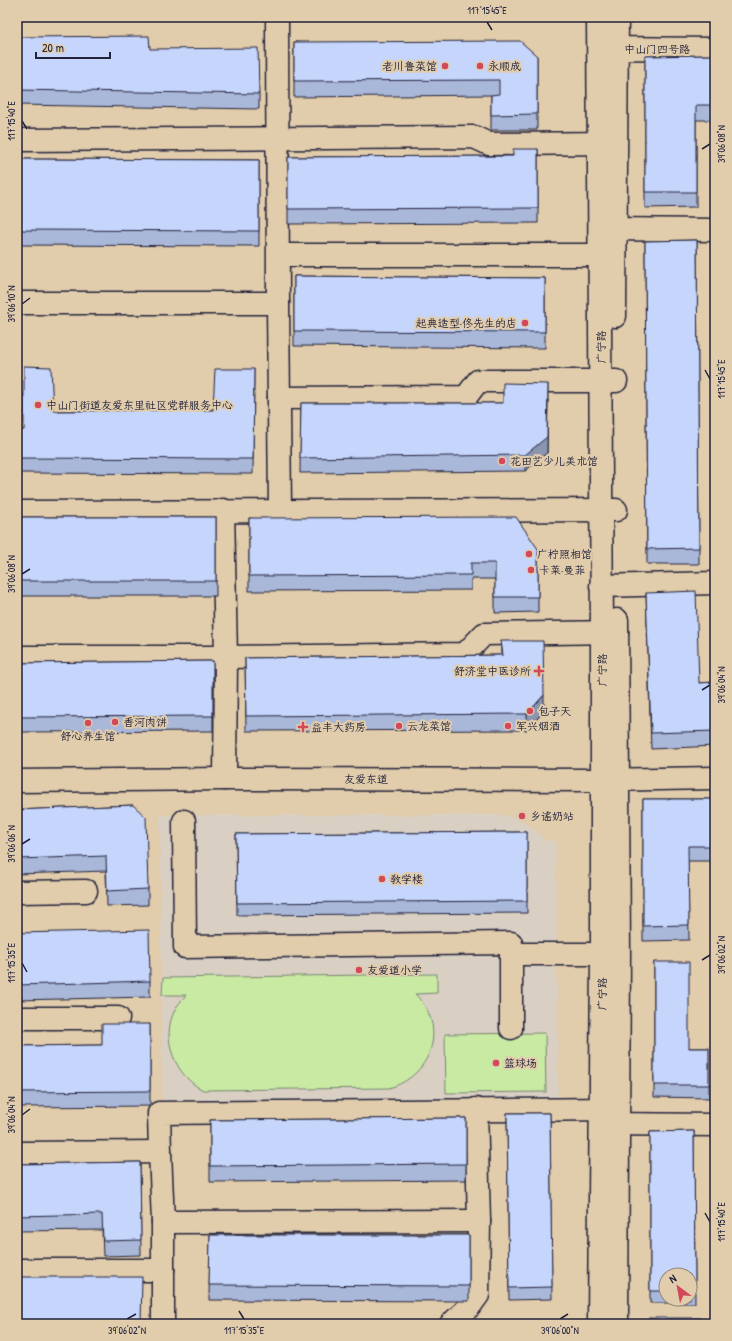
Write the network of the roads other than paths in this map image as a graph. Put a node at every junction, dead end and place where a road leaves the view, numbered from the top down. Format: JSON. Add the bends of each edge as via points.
{"nodes":[{"id":1,"x":278,"y":17,"type":"edge"},
{"id":2,"x":598,"y":17,"type":"edge"},
{"id":3,"x":617,"y":17,"type":"edge"},
{"id":4,"x":608,"y":49,"type":"junction"},
{"id":5,"x":715,"y":49,"type":"edge"},
{"id":6,"x":278,"y":138,"type":"junction"},
{"id":7,"x":17,"y":140,"type":"edge"},
{"id":8,"x":608,"y":143,"type":"junction"},
{"id":9,"x":609,"y":229,"type":"junction"},
{"id":10,"x":715,"y":230,"type":"edge"},
{"id":11,"x":608,"y":254,"type":"junction"},
{"id":12,"x":279,"y":255,"type":"junction"},
{"id":13,"x":17,"y":303,"type":"edge"},
{"id":14,"x":278,"y":303,"type":"junction"},
{"id":15,"x":608,"y":381,"type":"junction"},
{"id":16,"x":279,"y":398,"type":"junction"},
{"id":17,"x":223,"y":510,"type":"junction"},
{"id":18,"x":280,"y":510,"type":"junction"},
{"id":19,"x":608,"y":510,"type":"junction"},
{"id":20,"x":17,"y":512,"type":"edge"},
{"id":21,"x":715,"y":583,"type":"edge"},
{"id":22,"x":609,"y":586,"type":"junction"},
{"id":23,"x":610,"y":632,"type":"junction"},
{"id":24,"x":17,"y":657,"type":"edge"},
{"id":25,"x":226,"y":657,"type":"junction"},
{"id":26,"x":715,"y":778,"type":"edge"},
{"id":27,"x":225,"y":779,"type":"junction"},
{"id":28,"x":610,"y":780,"type":"junction"},
{"id":29,"x":17,"y":781,"type":"edge"},
{"id":30,"x":184,"y":821,"type":"dead end"},
{"id":31,"x":86,"y":891,"type":"dead end"},
{"id":32,"x":17,"y":892,"type":"edge"},
{"id":33,"x":511,"y":954,"type":"junction"},
{"id":34,"x":610,"y":954,"type":"junction"},
{"id":35,"x":17,"y":1018,"type":"edge"},
{"id":36,"x":118,"y":1018,"type":"dead end"},
{"id":37,"x":512,"y":1028,"type":"dead end"},
{"id":38,"x":476,"y":1109,"type":"junction"},
{"id":39,"x":609,"y":1117,"type":"junction"},
{"id":40,"x":715,"y":1125,"type":"edge"},
{"id":41,"x":160,"y":1152,"type":"junction"},
{"id":42,"x":17,"y":1153,"type":"edge"},
{"id":43,"x":479,"y":1221,"type":"junction"},
{"id":44,"x":163,"y":1222,"type":"junction"},
{"id":45,"x":17,"y":1270,"type":"edge"},
{"id":46,"x":163,"y":1270,"type":"junction"},
{"id":47,"x":163,"y":1324,"type":"edge"},
{"id":48,"x":451,"y":1324,"type":"edge"},
{"id":49,"x":599,"y":1324,"type":"edge"},
{"id":50,"x":617,"y":1324,"type":"edge"}],
"edges":[{"from":1,"to":6,"type":"street"},
{"from":2,"to":4,"type":"street","name":"广宁路"},
{"from":3,"to":4,"type":"street","name":"广宁路"},
{"from":4,"to":5,"type":"street","name":"中山门四号路"},
{"from":4,"to":8,"type":"street","name":"广宁路"},
{"from":6,"to":7,"type":"street"},
{"from":6,"to":8,"type":"street","via":[[474,137],[489,144]]},
{"from":6,"to":12,"type":"street"},
{"from":8,"to":9,"type":"street","name":"广宁路"},
{"from":9,"to":10,"type":"street"},
{"from":9,"to":11,"type":"street","name":"广宁路"},
{"from":11,"to":12,"type":"street"},
{"from":11,"to":15,"type":"street","name":"广宁路"},
{"from":12,"to":14,"type":"street"},
{"from":13,"to":14,"type":"street"},
{"from":14,"to":16,"type":"street"},
{"from":15,"to":16,"type":"street","via":[[478,381],[466,397]]},
{"from":15,"to":19,"type":"street","name":"广宁路"},
{"from":16,"to":18,"type":"street"},
{"from":17,"to":18,"type":"street"},
{"from":17,"to":20,"type":"street"},
{"from":17,"to":25,"type":"street"},
{"from":18,"to":19,"type":"street"},
{"from":19,"to":22,"type":"street","name":"广宁路"},
{"from":21,"to":22,"type":"street"},
{"from":22,"to":23,"type":"street","name":"广宁路"},
{"from":23,"to":25,"type":"street","via":[[484,634],[465,654]]},
{"from":23,"to":28,"type":"street","name":"广宁路"},
{"from":24,"to":25,"type":"street"},
{"from":25,"to":27,"type":"street"},
{"from":26,"to":28,"type":"street","name":"友爱东道"},
{"from":27,"to":28,"type":"street","name":"友爱东道"},
{"from":27,"to":29,"type":"street","name":"友爱东道"},
{"from":28,"to":34,"type":"street","name":"广宁路"},
{"from":30,"to":33,"type":"street","via":[[185,947],[511,943]]},
{"from":31,"to":32,"type":"street"},
{"from":33,"to":34,"type":"street"},
{"from":33,"to":37,"type":"street"},
{"from":34,"to":39,"type":"street","name":"广宁路"},
{"from":35,"to":36,"type":"street"},
{"from":38,"to":39,"type":"street"},
{"from":38,"to":41,"type":"street","via":[[159,1113]]},
{"from":38,"to":43,"type":"street"},
{"from":39,"to":40,"type":"street"},
{"from":39,"to":49,"type":"street","name":"广宁路"},
{"from":39,"to":50,"type":"street","name":"广宁路"},
{"from":41,"to":42,"type":"street"},
{"from":41,"to":44,"type":"street"},
{"from":43,"to":44,"type":"street"},
{"from":43,"to":48,"type":"street","via":[[478,1294],[470,1306]]},
{"from":44,"to":46,"type":"street"},
{"from":45,"to":46,"type":"street"},
{"from":46,"to":47,"type":"street"}]}
